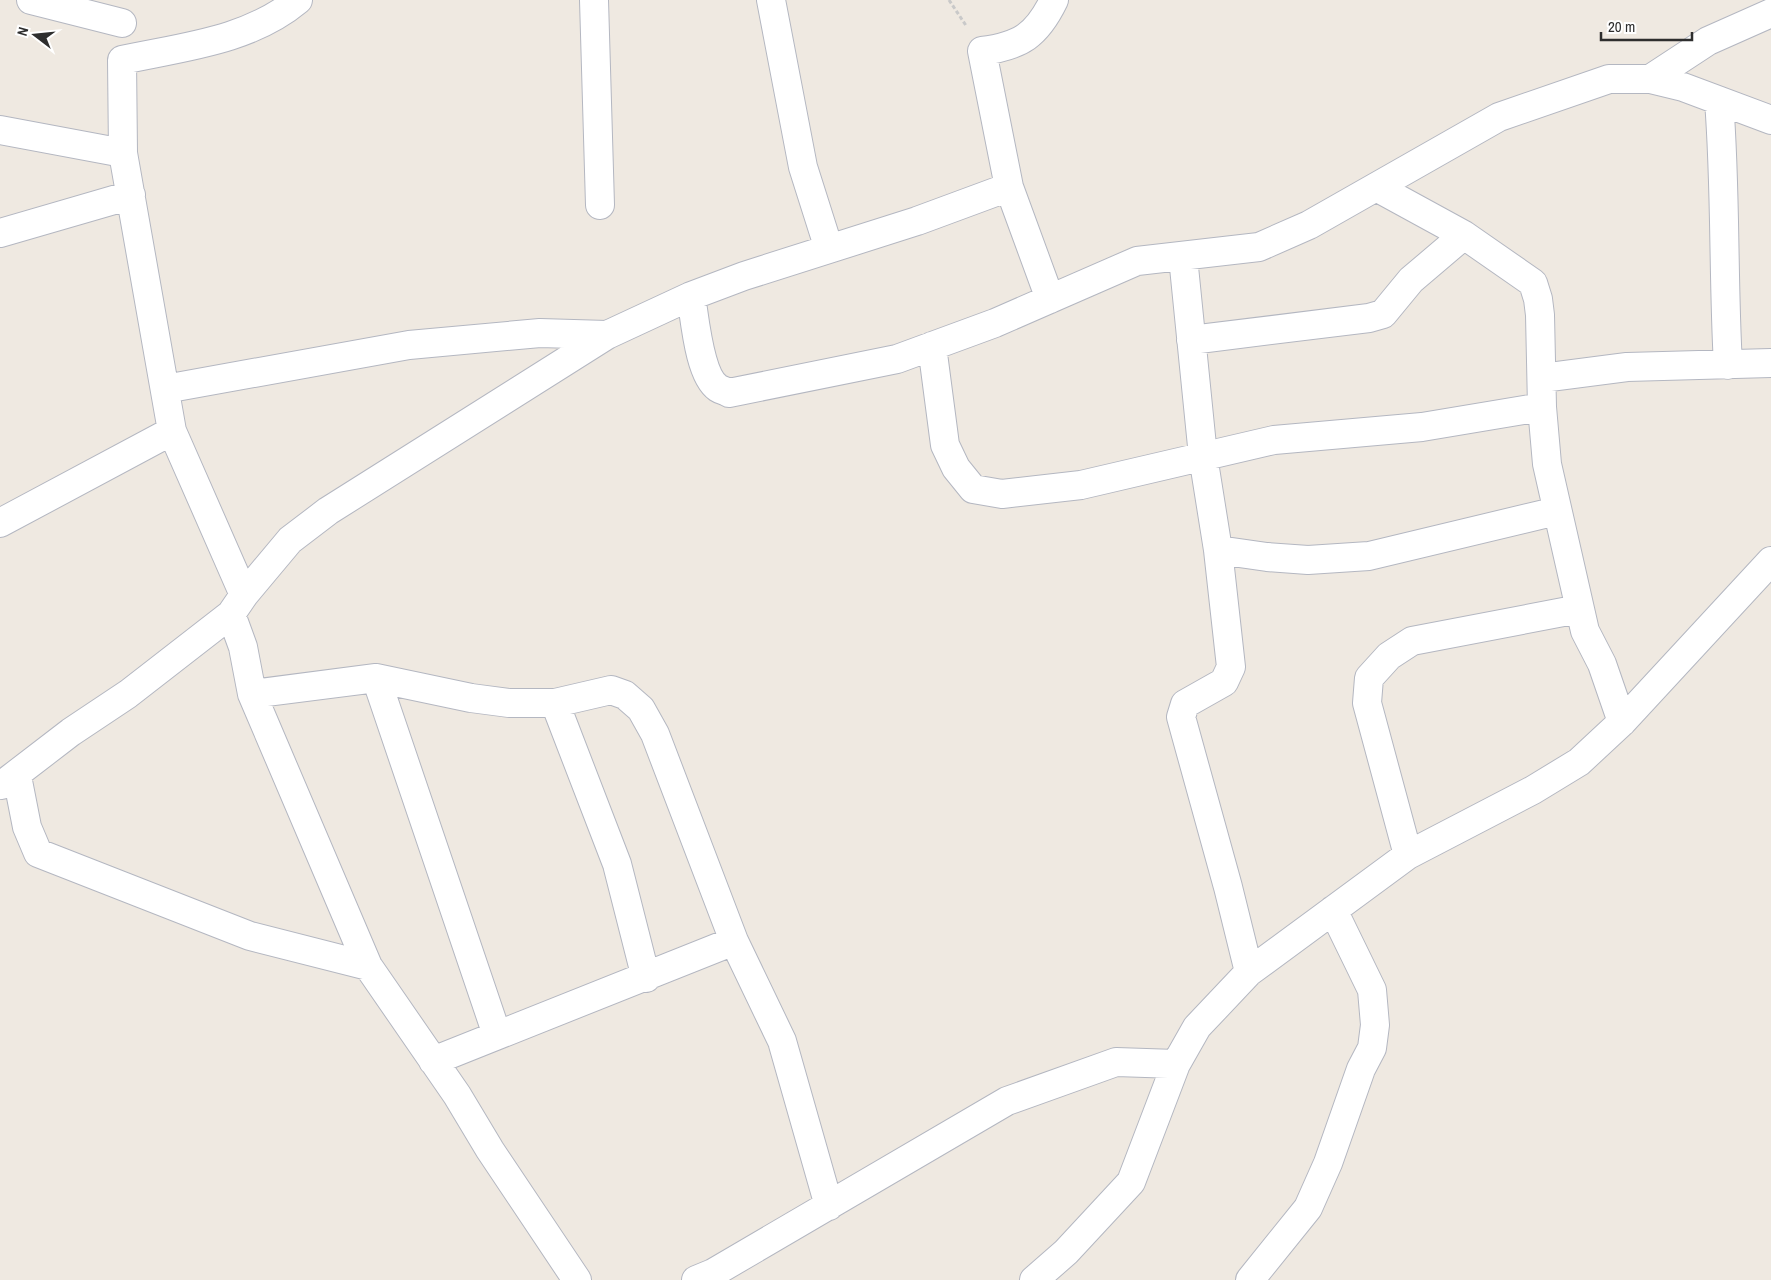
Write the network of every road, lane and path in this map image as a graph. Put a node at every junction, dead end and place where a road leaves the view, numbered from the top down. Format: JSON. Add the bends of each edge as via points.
{"nodes":[{"id":1,"x":31,"y":0,"type":"edge"},
{"id":2,"x":298,"y":0,"type":"edge"},
{"id":3,"x":594,"y":0,"type":"edge"},
{"id":4,"x":771,"y":0,"type":"edge"},
{"id":5,"x":1054,"y":0,"type":"edge"},
{"id":6,"x":123,"y":12,"type":"edge"},
{"id":7,"x":1771,"y":13,"type":"edge"},
{"id":8,"x":122,"y":60,"type":"junction"},
{"id":9,"x":1650,"y":79,"type":"junction"},
{"id":10,"x":1719,"y":100,"type":"junction"},
{"id":11,"x":1771,"y":120,"type":"edge"},
{"id":12,"x":0,"y":130,"type":"edge"},
{"id":13,"x":123,"y":153,"type":"junction"},
{"id":14,"x":1009,"y":187,"type":"junction"},
{"id":15,"x":1378,"y":188,"type":"junction"},
{"id":16,"x":131,"y":195,"type":"junction"},
{"id":17,"x":600,"y":205,"type":"dead end"},
{"id":18,"x":0,"y":233,"type":"edge"},
{"id":19,"x":1464,"y":235,"type":"junction"},
{"id":20,"x":829,"y":249,"type":"junction"},
{"id":21,"x":1183,"y":257,"type":"junction"},
{"id":22,"x":691,"y":296,"type":"junction"},
{"id":23,"x":1050,"y":299,"type":"junction"},
{"id":24,"x":607,"y":335,"type":"junction"},
{"id":25,"x":1191,"y":340,"type":"junction"},
{"id":26,"x":932,"y":346,"type":"junction"},
{"id":27,"x":1771,"y":363,"type":"edge"},
{"id":28,"x":1728,"y":365,"type":"junction"},
{"id":29,"x":1542,"y":378,"type":"junction"},
{"id":30,"x":165,"y":389,"type":"junction"},
{"id":31,"x":1542,"y":407,"type":"junction"},
{"id":32,"x":172,"y":431,"type":"junction"},
{"id":33,"x":1203,"y":456,"type":"junction"},
{"id":34,"x":1557,"y":511,"type":"junction"},
{"id":35,"x":0,"y":523,"type":"edge"},
{"id":36,"x":1218,"y":550,"type":"junction"},
{"id":37,"x":1771,"y":561,"type":"edge"},
{"id":38,"x":237,"y":605,"type":"junction"},
{"id":39,"x":1579,"y":609,"type":"junction"},
{"id":40,"x":376,"y":678,"type":"junction"},
{"id":41,"x":252,"y":694,"type":"junction"},
{"id":42,"x":555,"y":703,"type":"junction"},
{"id":43,"x":1622,"y":722,"type":"junction"},
{"id":44,"x":8,"y":781,"type":"edge"},
{"id":45,"x":1408,"y":855,"type":"junction"},
{"id":46,"x":1333,"y":910,"type":"junction"},
{"id":47,"x":734,"y":940,"type":"junction"},
{"id":48,"x":368,"y":966,"type":"junction"},
{"id":49,"x":1250,"y":972,"type":"junction"},
{"id":50,"x":646,"y":978,"type":"junction"},
{"id":51,"x":497,"y":1036,"type":"junction"},
{"id":52,"x":433,"y":1061,"type":"junction"},
{"id":53,"x":1176,"y":1064,"type":"junction"},
{"id":54,"x":829,"y":1206,"type":"junction"},
{"id":55,"x":577,"y":1280,"type":"edge"},
{"id":56,"x":696,"y":1280,"type":"edge"},
{"id":57,"x":1034,"y":1280,"type":"edge"},
{"id":58,"x":1250,"y":1280,"type":"edge"}],
"edges":[{"from":1,"to":6,"type":"street"},
{"from":2,"to":8,"type":"street","via":[[282,14],[225,39]]},
{"from":3,"to":17,"type":"street"},
{"from":4,"to":20,"type":"street","via":[[803,167]]},
{"from":5,"to":14,"type":"street","via":[[1044,22],[1023,40],[1005,48],[982,51]]},
{"from":6,"to":8,"type":"street"},
{"from":7,"to":9,"type":"street","via":[[1708,41]]},
{"from":8,"to":13,"type":"street"},
{"from":9,"to":10,"type":"street"},
{"from":9,"to":15,"type":"street","via":[[1608,79],[1500,117],[1402,171]]},
{"from":10,"to":11,"type":"street"},
{"from":10,"to":28,"type":"street","via":[[1724,168]]},
{"from":12,"to":13,"type":"street"},
{"from":13,"to":16,"type":"street"},
{"from":14,"to":20,"type":"street"},
{"from":14,"to":23,"type":"street"},
{"from":15,"to":19,"type":"street"},
{"from":15,"to":21,"type":"street","via":[[1310,225],[1259,247]]},
{"from":16,"to":18,"type":"street"},
{"from":16,"to":30,"type":"street"},
{"from":19,"to":25,"type":"street","via":[[1411,280],[1383,314]]},
{"from":19,"to":29,"type":"street","via":[[1533,283],[1540,315]]},
{"from":20,"to":22,"type":"street"},
{"from":21,"to":23,"type":"street","via":[[1137,261]]},
{"from":21,"to":25,"type":"street"},
{"from":22,"to":24,"type":"street"},
{"from":22,"to":26,"type":"street","via":[[708,377],[718,388],[729,392],[897,359]]},
{"from":23,"to":26,"type":"street"},
{"from":24,"to":30,"type":"street","via":[[540,333],[409,346]]},
{"from":24,"to":38,"type":"street","via":[[328,511],[290,540]]},
{"from":25,"to":33,"type":"street"},
{"from":26,"to":33,"type":"street","via":[[945,445],[956,468],[973,489],[1002,494],[1081,485]]},
{"from":27,"to":28,"type":"street"},
{"from":28,"to":29,"type":"street","via":[[1627,367]]},
{"from":29,"to":31,"type":"street"},
{"from":30,"to":32,"type":"street"},
{"from":31,"to":33,"type":"street","via":[[1422,427],[1274,440]]},
{"from":31,"to":34,"type":"street","via":[[1547,464]]},
{"from":32,"to":35,"type":"street"},
{"from":32,"to":38,"type":"street"},
{"from":33,"to":36,"type":"street"},
{"from":34,"to":36,"type":"street","via":[[1369,556],[1308,560]]},
{"from":34,"to":39,"type":"street"},
{"from":36,"to":49,"type":"street","via":[[1231,667],[1224,682],[1185,704],[1181,718]]},
{"from":37,"to":43,"type":"street"},
{"from":38,"to":41,"type":"street"},
{"from":38,"to":44,"type":"street","via":[[128,694],[100,711]]},
{"from":39,"to":43,"type":"street","via":[[1584,631],[1602,664]]},
{"from":39,"to":45,"type":"street","via":[[1412,641],[1390,656],[1370,678],[1368,704]]},
{"from":40,"to":41,"type":"street"},
{"from":40,"to":42,"type":"street","via":[[471,698],[509,703]]},
{"from":40,"to":51,"type":"street"},
{"from":41,"to":48,"type":"street"},
{"from":42,"to":47,"type":"street","via":[[611,690],[625,695],[641,709],[655,734]]},
{"from":42,"to":50,"type":"street","via":[[617,864]]},
{"from":43,"to":45,"type":"street","via":[[1579,762],[1534,790]]},
{"from":44,"to":48,"type":"street","via":[[38,853],[250,936]]},
{"from":45,"to":46,"type":"street"},
{"from":46,"to":49,"type":"street"},
{"from":46,"to":58,"type":"street","via":[[1372,990],[1375,1025],[1372,1048],[1308,1208]]},
{"from":47,"to":50,"type":"street"},
{"from":47,"to":54,"type":"street","via":[[782,1042]]},
{"from":48,"to":52,"type":"street"},
{"from":49,"to":53,"type":"street","via":[[1197,1027]]},
{"from":50,"to":51,"type":"street"},
{"from":51,"to":52,"type":"street"},
{"from":52,"to":55,"type":"street"},
{"from":53,"to":54,"type":"street","via":[[1116,1062],[1007,1101]]},
{"from":53,"to":57,"type":"street","via":[[1131,1182],[1066,1252]]},
{"from":54,"to":56,"type":"street"}]}
